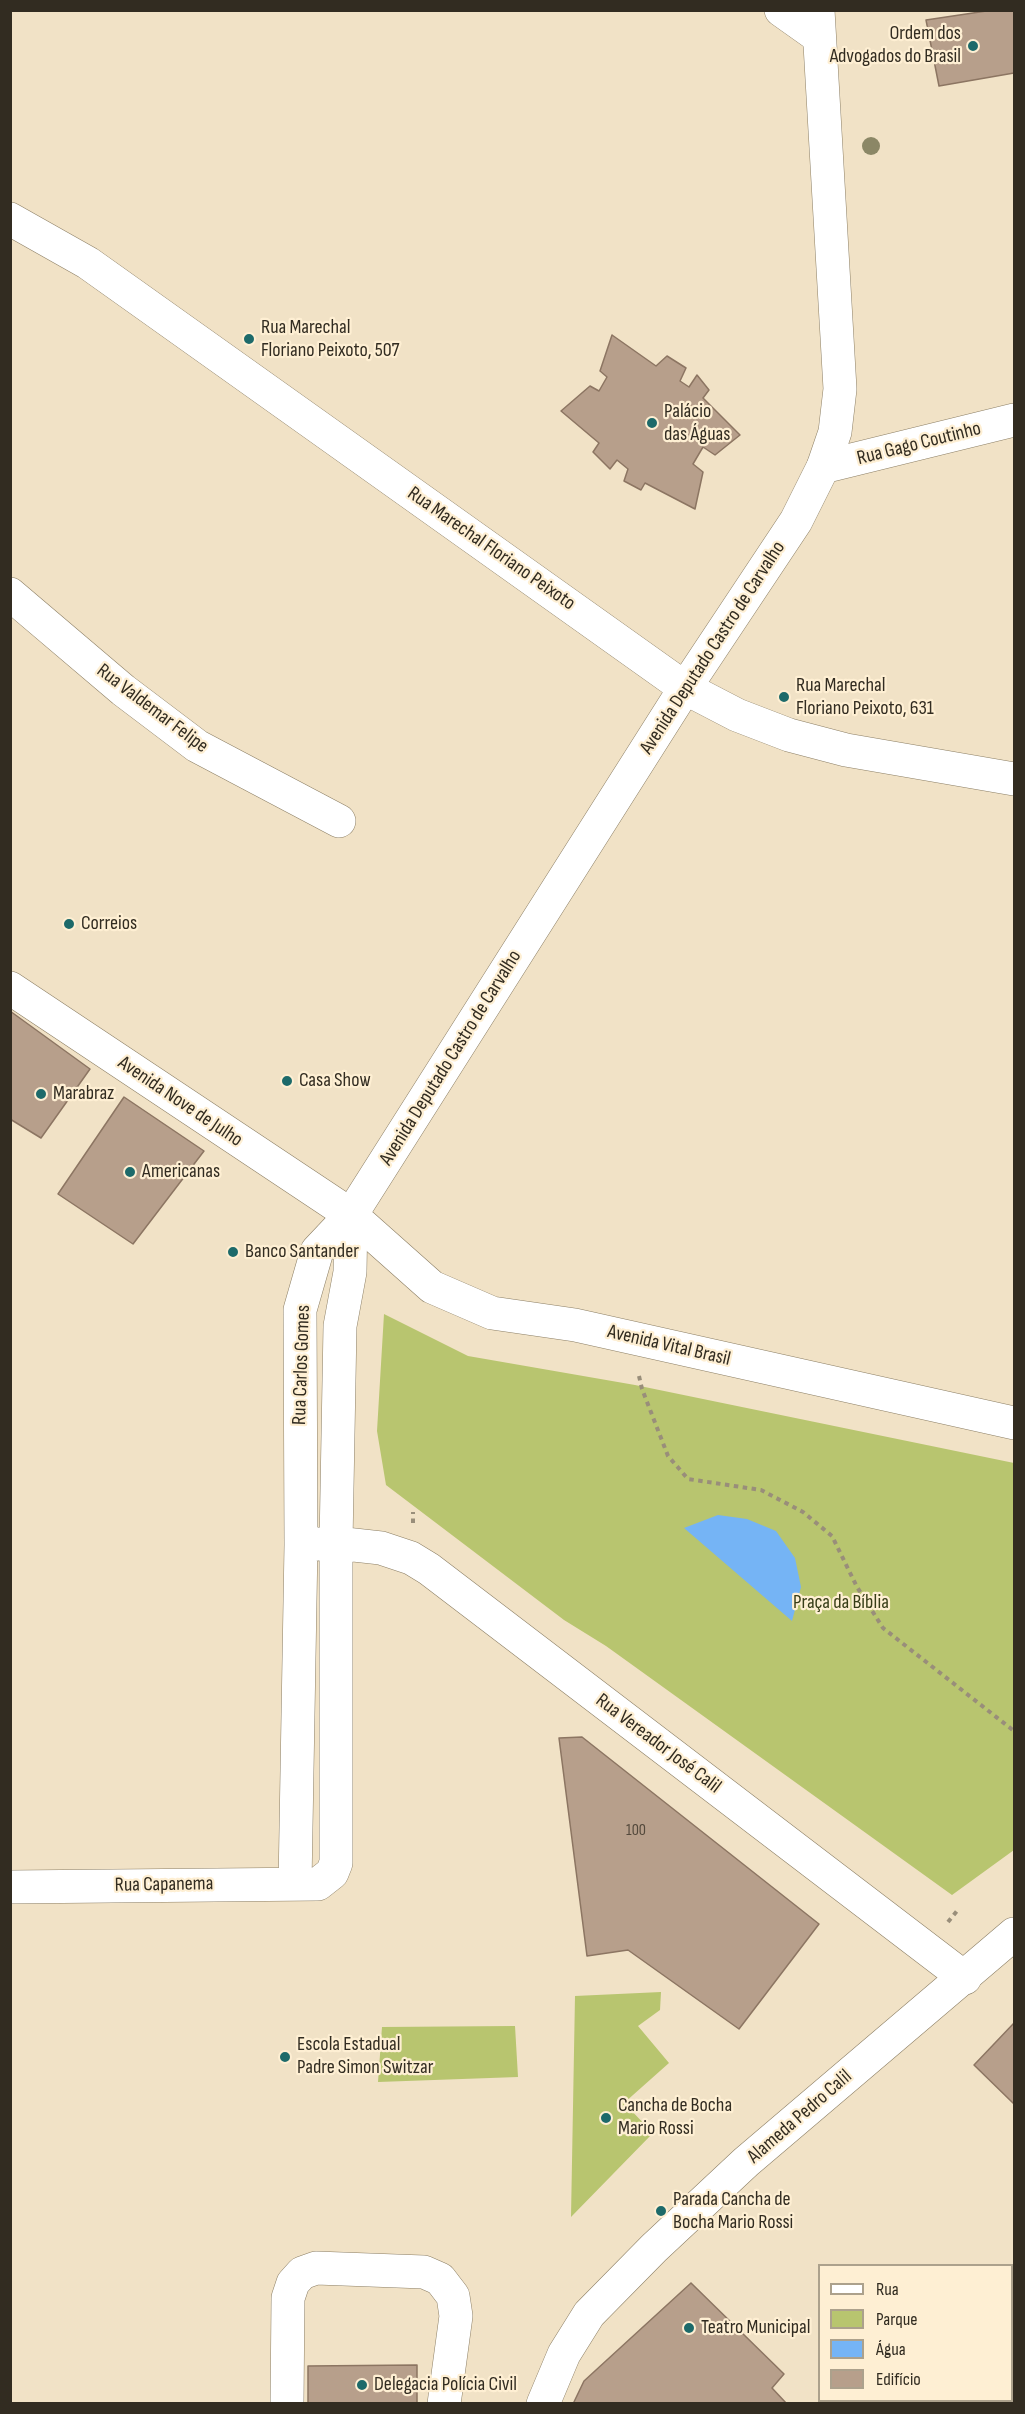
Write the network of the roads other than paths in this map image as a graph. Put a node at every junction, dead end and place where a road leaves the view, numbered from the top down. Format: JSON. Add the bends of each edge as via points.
{"nodes":[{"id":1,"x":782,"y":10,"type":"edge"},
{"id":2,"x":819,"y":24,"type":"edge"},
{"id":3,"x":10,"y":219,"type":"edge"},
{"id":4,"x":1014,"y":420,"type":"edge"},
{"id":5,"x":823,"y":467,"type":"junction"},
{"id":6,"x":10,"y":594,"type":"edge"},
{"id":7,"x":686,"y":688,"type":"junction"},
{"id":8,"x":1014,"y":779,"type":"edge"},
{"id":9,"x":339,"y":821,"type":"dead end"},
{"id":10,"x":10,"y":988,"type":"edge"},
{"id":11,"x":351,"y":1215,"type":"junction"},
{"id":12,"x":1014,"y":1423,"type":"edge"},
{"id":13,"x":336,"y":1544,"type":"junction"},
{"id":14,"x":301,"y":1545,"type":"junction"},
{"id":15,"x":306,"y":1884,"type":"junction"},
{"id":16,"x":10,"y":1887,"type":"edge"},
{"id":17,"x":1014,"y":1934,"type":"edge"},
{"id":18,"x":965,"y":1978,"type":"junction"},
{"id":19,"x":287,"y":2403,"type":"edge"},
{"id":20,"x":444,"y":2403,"type":"edge"},
{"id":21,"x":543,"y":2403,"type":"edge"}],
"edges":[{"from":1,"to":2,"type":"street"},
{"from":2,"to":5,"type":"street","name":"Avenida Deputado Castro de Carvalho","via":[[840,389],[835,432]]},
{"from":3,"to":7,"type":"street","name":"Rua Marechal Floriano Peixoto","via":[[88,262]]},
{"from":4,"to":5,"type":"street","name":"Rua Gago Coutinho"},
{"from":5,"to":7,"type":"street","name":"Avenida Deputado Castro de Carvalho","via":[[796,521]]},
{"from":6,"to":9,"type":"street","name":"Rua Valdemar Felipe","via":[[123,690],[197,746]]},
{"from":7,"to":8,"type":"street","name":"Rua Marechal Floriano Peixoto","via":[[736,715],[789,735],[846,750]]},
{"from":7,"to":11,"type":"street","name":"Avenida Deputado Castro de Carvalho"},
{"from":10,"to":11,"type":"street","name":"Avenida Nove de Julho"},
{"from":11,"to":12,"type":"street","name":"Avenida Vital Brasil","via":[[432,1287],[492,1313],[575,1325]]},
{"from":11,"to":13,"type":"street","name":"Rua Carlos Gomes","via":[[350,1272],[340,1326]]},
{"from":11,"to":14,"type":"street","name":"Rua Carlos Gomes","via":[[317,1251],[300,1310]]},
{"from":13,"to":14,"type":"street","name":"Rua Vereador José Calil"},
{"from":13,"to":15,"type":"street","name":"Rua Carlos Gomes","via":[[336,1863],[332,1873]]},
{"from":13,"to":18,"type":"street","name":"Rua Vereador José Calil","via":[[381,1548],[429,1569]]},
{"from":14,"to":15,"type":"street","name":"Rua Carlos Gomes"},
{"from":15,"to":16,"type":"street","name":"Rua Capanema"},
{"from":17,"to":18,"type":"street","name":"Alameda Pedro Calil"},
{"from":18,"to":21,"type":"street","name":"Alameda Pedro Calil","via":[[746,2162],[589,2314],[564,2354]]},
{"from":19,"to":20,"type":"street","via":[[288,2298],[302,2273],[316,2268],[424,2272],[440,2279],[453,2296],[456,2316]]}]}
